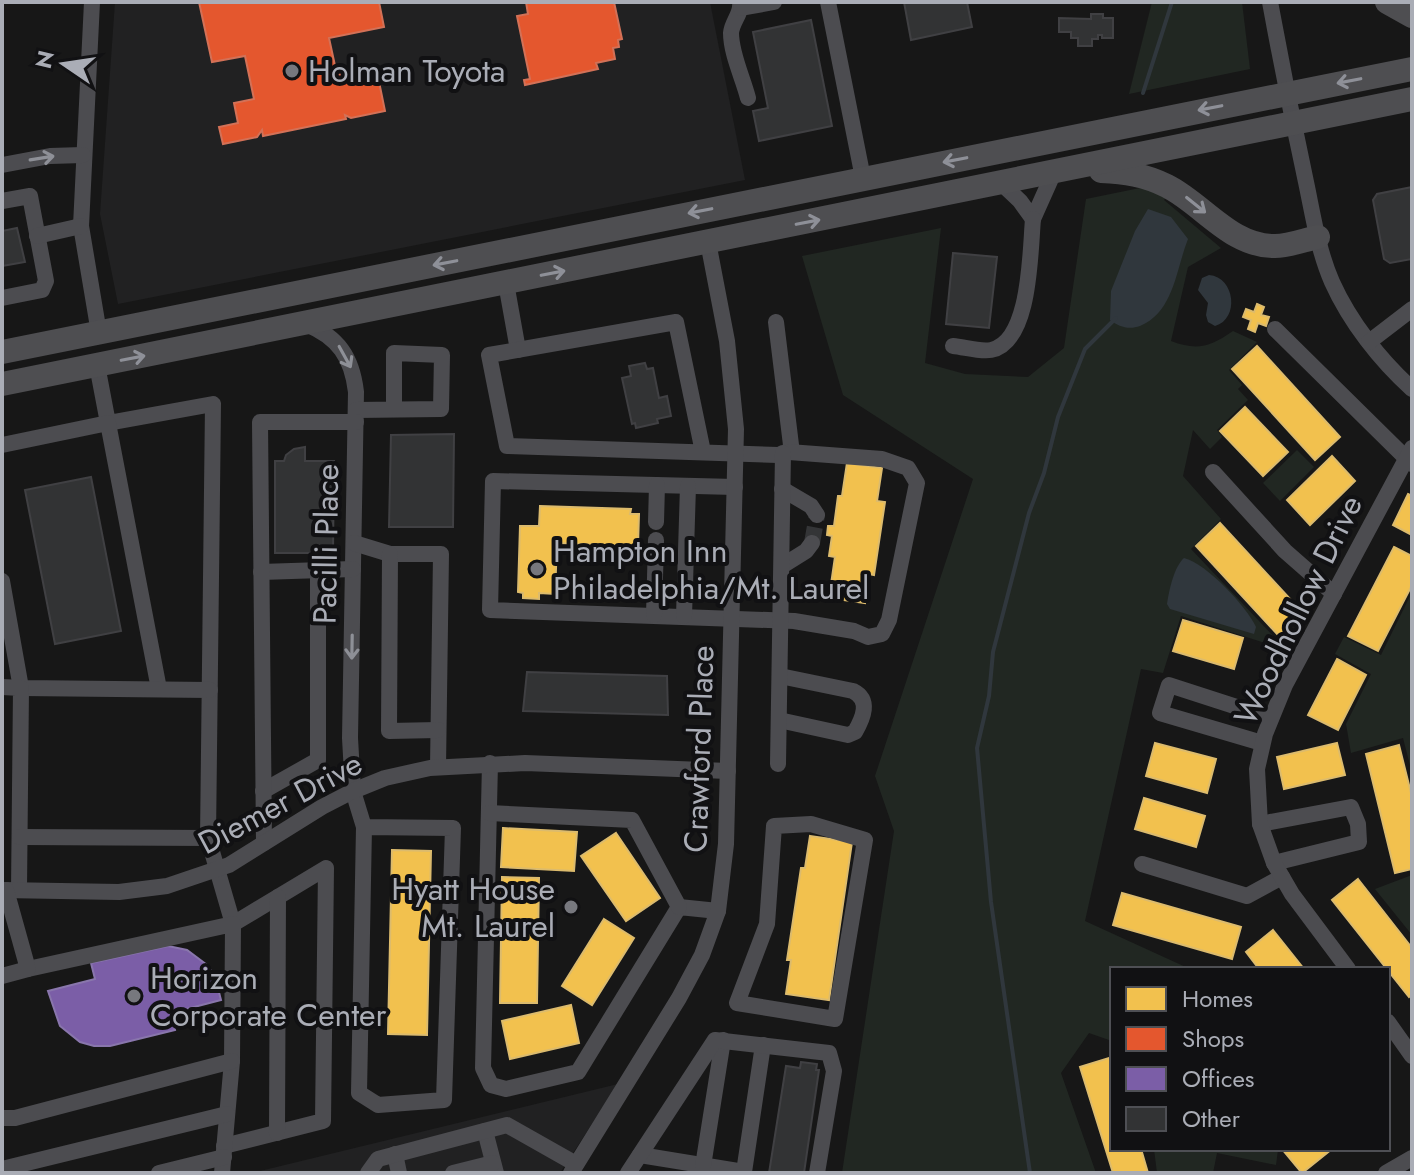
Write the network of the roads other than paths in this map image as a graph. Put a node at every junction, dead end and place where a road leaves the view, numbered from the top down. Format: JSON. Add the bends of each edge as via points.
{"nodes":[{"id":1,"x":92,"y":2,"type":"edge"},
{"id":2,"x":774,"y":2,"type":"edge"},
{"id":3,"x":828,"y":2,"type":"edge"},
{"id":4,"x":1270,"y":2,"type":"edge"},
{"id":5,"x":1387,"y":2,"type":"edge"},
{"id":6,"x":740,"y":5,"type":"edge"},
{"id":7,"x":1412,"y":16,"type":"edge"},
{"id":8,"x":1412,"y":69,"type":"edge"},
{"id":9,"x":1286,"y":93,"type":"junction"},
{"id":10,"x":748,"y":98,"type":"dead end"},
{"id":11,"x":1412,"y":99,"type":"edge"},
{"id":12,"x":1293,"y":124,"type":"junction"},
{"id":13,"x":83,"y":155,"type":"junction"},
{"id":14,"x":2,"y":165,"type":"edge"},
{"id":15,"x":1062,"y":170,"type":"junction"},
{"id":16,"x":863,"y":178,"type":"junction"},
{"id":17,"x":1001,"y":183,"type":"junction"},
{"id":18,"x":2,"y":201,"type":"edge"},
{"id":19,"x":1033,"y":219,"type":"junction"},
{"id":20,"x":81,"y":226,"type":"junction"},
{"id":21,"x":37,"y":236,"type":"junction"},
{"id":22,"x":1318,"y":237,"type":"junction"},
{"id":23,"x":708,"y":242,"type":"junction"},
{"id":24,"x":506,"y":283,"type":"junction"},
{"id":25,"x":2,"y":298,"type":"edge"},
{"id":26,"x":1412,"y":309,"type":"edge"},
{"id":27,"x":776,"y":322,"type":"dead end"},
{"id":28,"x":304,"y":323,"type":"junction"},
{"id":29,"x":1275,"y":329,"type":"dead end"},
{"id":30,"x":99,"y":333,"type":"junction"},
{"id":31,"x":1369,"y":342,"type":"junction"},
{"id":32,"x":953,"y":346,"type":"dead end"},
{"id":33,"x":518,"y":350,"type":"junction"},
{"id":34,"x":2,"y":352,"type":"edge"},
{"id":35,"x":97,"y":365,"type":"junction"},
{"id":36,"x":2,"y":384,"type":"edge"},
{"id":37,"x":1412,"y":389,"type":"edge"},
{"id":38,"x":394,"y":409,"type":"junction"},
{"id":39,"x":356,"y":416,"type":"junction"},
{"id":40,"x":108,"y":423,"type":"junction"},
{"id":41,"x":2,"y":445,"type":"edge"},
{"id":42,"x":703,"y":452,"type":"junction"},
{"id":43,"x":736,"y":453,"type":"junction"},
{"id":44,"x":786,"y":453,"type":"junction"},
{"id":45,"x":1410,"y":457,"type":"edge"},
{"id":46,"x":1213,"y":472,"type":"dead end"},
{"id":47,"x":657,"y":485,"type":"junction"},
{"id":48,"x":688,"y":486,"type":"junction"},
{"id":49,"x":735,"y":487,"type":"junction"},
{"id":50,"x":782,"y":489,"type":"junction"},
{"id":51,"x":817,"y":515,"type":"dead end"},
{"id":52,"x":656,"y":522,"type":"dead end"},
{"id":53,"x":656,"y":540,"type":"dead end"},
{"id":54,"x":354,"y":543,"type":"junction"},
{"id":55,"x":812,"y":543,"type":"tunnel mouth"},
{"id":56,"x":390,"y":554,"type":"junction"},
{"id":57,"x":782,"y":566,"type":"junction"},
{"id":58,"x":353,"y":569,"type":"junction"},
{"id":59,"x":318,"y":570,"type":"junction"},
{"id":60,"x":261,"y":572,"type":"junction"},
{"id":61,"x":2,"y":581,"type":"edge"},
{"id":62,"x":1334,"y":594,"type":"junction"},
{"id":63,"x":654,"y":615,"type":"junction"},
{"id":64,"x":684,"y":616,"type":"junction"},
{"id":65,"x":732,"y":617,"type":"junction"},
{"id":66,"x":781,"y":620,"type":"junction"},
{"id":67,"x":780,"y":676,"type":"junction"},
{"id":68,"x":2,"y":687,"type":"edge"},
{"id":69,"x":21,"y":688,"type":"junction"},
{"id":70,"x":159,"y":689,"type":"junction"},
{"id":71,"x":210,"y":690,"type":"junction"},
{"id":72,"x":1271,"y":718,"type":"junction"},
{"id":73,"x":779,"y":720,"type":"junction"},
{"id":74,"x":438,"y":730,"type":"junction"},
{"id":75,"x":1262,"y":743,"type":"junction"},
{"id":76,"x":490,"y":763,"type":"junction"},
{"id":77,"x":778,"y":764,"type":"dead end"},
{"id":78,"x":438,"y":767,"type":"junction"},
{"id":79,"x":728,"y":771,"type":"junction"},
{"id":80,"x":263,"y":791,"type":"junction"},
{"id":81,"x":353,"y":791,"type":"junction"},
{"id":82,"x":489,"y":813,"type":"junction"},
{"id":83,"x":1260,"y":824,"type":"junction"},
{"id":84,"x":364,"y":827,"type":"junction"},
{"id":85,"x":20,"y":837,"type":"junction"},
{"id":86,"x":208,"y":838,"type":"junction"},
{"id":87,"x":264,"y":843,"type":"junction"},
{"id":88,"x":1142,"y":864,"type":"dead end"},
{"id":89,"x":218,"y":870,"type":"junction"},
{"id":90,"x":1278,"y":870,"type":"junction"},
{"id":91,"x":9,"y":890,"type":"edge"},
{"id":92,"x":278,"y":897,"type":"junction"},
{"id":93,"x":679,"y":907,"type":"junction"},
{"id":94,"x":718,"y":911,"type":"junction"},
{"id":95,"x":233,"y":924,"type":"junction"},
{"id":96,"x":767,"y":924,"type":"joint"},
{"id":97,"x":1347,"y":967,"type":"edge"},
{"id":98,"x":28,"y":969,"type":"junction"},
{"id":99,"x":2,"y":976,"type":"edge"},
{"id":100,"x":1390,"y":1026,"type":"edge"},
{"id":101,"x":723,"y":1040,"type":"junction"},
{"id":102,"x":763,"y":1045,"type":"junction"},
{"id":103,"x":1412,"y":1056,"type":"edge"},
{"id":104,"x":232,"y":1061,"type":"junction"},
{"id":105,"x":227,"y":1114,"type":"junction"},
{"id":106,"x":2,"y":1118,"type":"edge"},
{"id":107,"x":485,"y":1131,"type":"junction"},
{"id":108,"x":277,"y":1133,"type":"junction"},
{"id":109,"x":395,"y":1154,"type":"junction"},
{"id":110,"x":640,"y":1155,"type":"junction"},
{"id":111,"x":1412,"y":1158,"type":"edge"},
{"id":112,"x":223,"y":1159,"type":"edge"},
{"id":113,"x":703,"y":1166,"type":"junction"},
{"id":114,"x":494,"y":1168,"type":"edge"},
{"id":115,"x":2,"y":1169,"type":"edge"},
{"id":116,"x":573,"y":1169,"type":"edge"},
{"id":117,"x":159,"y":1173,"type":"edge"},
{"id":118,"x":368,"y":1173,"type":"edge"},
{"id":119,"x":399,"y":1173,"type":"edge"},
{"id":120,"x":453,"y":1173,"type":"edge"},
{"id":121,"x":628,"y":1173,"type":"edge"},
{"id":122,"x":817,"y":1173,"type":"edge"},
{"id":123,"x":1386,"y":1173,"type":"edge"}],
"edges":[{"from":1,"to":13,"type":"street"},
{"from":2,"to":6,"type":"street"},
{"from":3,"to":16,"type":"street"},
{"from":4,"to":9,"type":"street"},
{"from":5,"to":7,"type":"highway"},
{"from":6,"to":10,"type":"street","via":[[731,37]]},
{"from":8,"to":9,"type":"highway","one_way":true},
{"from":9,"to":12,"type":"street"},
{"from":9,"to":16,"type":"highway","one_way":true},
{"from":11,"to":12,"type":"highway"},
{"from":12,"to":15,"type":"highway"},
{"from":12,"to":22,"type":"street"},
{"from":14,"to":13,"type":"street","one_way":true},
{"from":13,"to":20,"type":"street"},
{"from":15,"to":17,"type":"highway"},
{"from":15,"to":19,"type":"street"},
{"from":15,"to":22,"type":"highway","one_way":true,"via":[[1148,177],[1185,197],[1231,233],[1264,245]]},
{"from":16,"to":30,"type":"highway","one_way":true},
{"from":17,"to":19,"type":"street"},
{"from":23,"to":17,"type":"highway","one_way":true},
{"from":18,"to":21,"type":"street","via":[[30,196]]},
{"from":19,"to":32,"type":"street","via":[[1018,325],[992,350]]},
{"from":20,"to":21,"type":"street"},
{"from":20,"to":30,"type":"street"},
{"from":21,"to":25,"type":"street","via":[[45,286]]},
{"from":22,"to":31,"type":"street","via":[[1332,281]]},
{"from":24,"to":23,"type":"highway","one_way":true},
{"from":23,"to":43,"type":"street","name":"Crawford Place","via":[[732,383]]},
{"from":24,"to":28,"type":"highway"},
{"from":24,"to":33,"type":"street"},
{"from":26,"to":31,"type":"street"},
{"from":27,"to":44,"type":"street","via":[[791,445]]},
{"from":35,"to":28,"type":"highway","one_way":true},
{"from":28,"to":39,"type":"street","name":"Pacilli Place","one_way":true,"via":[[327,334],[348,357]]},
{"from":29,"to":45,"type":"street"},
{"from":30,"to":34,"type":"highway"},
{"from":31,"to":37,"type":"street"},
{"from":33,"to":42,"type":"street","via":[[676,322]]},
{"from":33,"to":42,"type":"street","via":[[489,355],[507,446]]},
{"from":35,"to":36,"type":"highway"},
{"from":35,"to":40,"type":"street"},
{"from":38,"to":38,"type":"street","via":[[441,409],[442,355],[394,353]]},
{"from":38,"to":39,"type":"street"},
{"from":39,"to":54,"type":"street","name":"Pacilli Place"},
{"from":39,"to":60,"type":"street","via":[[260,422]]},
{"from":40,"to":41,"type":"street"},
{"from":40,"to":70,"type":"street"},
{"from":40,"to":71,"type":"street","via":[[213,404]]},
{"from":42,"to":43,"type":"street"},
{"from":43,"to":44,"type":"street"},
{"from":43,"to":49,"type":"street","name":"Crawford Place"},
{"from":44,"to":50,"type":"street"},
{"from":44,"to":66,"type":"street","via":[[882,459],[908,468],[917,483],[882,634],[868,637]]},
{"from":45,"to":62,"type":"street","name":"Woodhollow Drive"},
{"from":46,"to":62,"type":"street","via":[[1285,551]]},
{"from":47,"to":48,"type":"street"},
{"from":47,"to":52,"type":"street"},
{"from":47,"to":63,"type":"street","via":[[493,481],[490,610]]},
{"from":48,"to":49,"type":"street"},
{"from":48,"to":64,"type":"street"},
{"from":49,"to":65,"type":"street","name":"Crawford Place"},
{"from":50,"to":51,"type":"street"},
{"from":50,"to":57,"type":"street"},
{"from":53,"to":63,"type":"street"},
{"from":54,"to":56,"type":"street"},
{"from":54,"to":58,"type":"street","name":"Pacilli Place"},
{"from":55,"to":57,"type":"street"},
{"from":56,"to":74,"type":"street","via":[[389,731]]},
{"from":56,"to":74,"type":"street","via":[[441,554]]},
{"from":57,"to":66,"type":"street"},
{"from":58,"to":59,"type":"street"},
{"from":58,"to":81,"type":"street","name":"Pacilli Place","one_way":true},
{"from":59,"to":60,"type":"street"},
{"from":59,"to":80,"type":"street","via":[[318,760]]},
{"from":60,"to":80,"type":"street"},
{"from":61,"to":69,"type":"street"},
{"from":62,"to":72,"type":"street","name":"Woodhollow Drive"},
{"from":63,"to":64,"type":"street"},
{"from":64,"to":65,"type":"street"},
{"from":65,"to":66,"type":"street"},
{"from":65,"to":79,"type":"street","name":"Crawford Place"},
{"from":66,"to":67,"type":"street"},
{"from":67,"to":73,"type":"street"},
{"from":67,"to":73,"type":"street","via":[[853,691],[865,705],[855,732],[848,735]]},
{"from":68,"to":69,"type":"street"},
{"from":69,"to":70,"type":"street"},
{"from":69,"to":85,"type":"street"},
{"from":70,"to":71,"type":"street"},
{"from":71,"to":86,"type":"street"},
{"from":72,"to":75,"type":"street","name":"Woodhollow Drive"},
{"from":72,"to":75,"type":"street","via":[[1169,685],[1160,713]]},
{"from":73,"to":77,"type":"street"},
{"from":74,"to":78,"type":"street"},
{"from":75,"to":83,"type":"street","name":"Woodhollow Drive","via":[[1256,787]]},
{"from":76,"to":78,"type":"street","name":"Diemer Drive"},
{"from":76,"to":79,"type":"street","name":"Diemer Drive"},
{"from":76,"to":82,"type":"street"},
{"from":78,"to":81,"type":"street","name":"Diemer Drive"},
{"from":79,"to":94,"type":"street","name":"Crawford Place"},
{"from":80,"to":87,"type":"street"},
{"from":81,"to":84,"type":"street","name":"Pacilli Place"},
{"from":81,"to":87,"type":"street","name":"Diemer Drive"},
{"from":82,"to":93,"type":"street","via":[[632,820]]},
{"from":82,"to":93,"type":"street","via":[[483,1068],[491,1085],[506,1089],[578,1072]]},
{"from":83,"to":90,"type":"street","name":"Woodhollow Drive"},
{"from":83,"to":90,"type":"street","via":[[1351,807],[1358,824],[1359,842]]},
{"from":84,"to":84,"type":"street","name":"Pacilli Place","via":[[359,1093],[378,1105],[444,1100],[453,828]]},
{"from":85,"to":86,"type":"street"},
{"from":85,"to":91,"type":"street"},
{"from":86,"to":89,"type":"street"},
{"from":87,"to":89,"type":"street","name":"Diemer Drive"},
{"from":88,"to":90,"type":"street","via":[[1247,896]]},
{"from":89,"to":91,"type":"street","name":"Diemer Drive","via":[[140,891]]},
{"from":89,"to":95,"type":"street"},
{"from":90,"to":97,"type":"street","name":"Woodhollow Drive"},
{"from":91,"to":98,"type":"street"},
{"from":92,"to":95,"type":"street"},
{"from":92,"to":108,"type":"street"},
{"from":92,"to":108,"type":"street","via":[[326,868],[323,1121]]},
{"from":93,"to":94,"type":"street"},
{"from":94,"to":116,"type":"street","name":"Crawford Place","via":[[692,977]]},
{"from":95,"to":98,"type":"street"},
{"from":95,"to":104,"type":"street"},
{"from":96,"to":96,"type":"street","via":[[737,1003],[835,1019],[865,840],[811,824],[774,826]]},
{"from":98,"to":99,"type":"street"},
{"from":100,"to":103,"type":"street"},
{"from":101,"to":102,"type":"street"},
{"from":101,"to":110,"type":"street","via":[[715,1040],[702,1057]]},
{"from":101,"to":113,"type":"street"},
{"from":102,"to":113,"type":"street","via":[[744,1172]]},
{"from":102,"to":122,"type":"street","via":[[829,1053],[834,1071]]},
{"from":104,"to":105,"type":"street"},
{"from":104,"to":106,"type":"street"},
{"from":105,"to":112,"type":"street"},
{"from":105,"to":115,"type":"street"},
{"from":107,"to":109,"type":"street"},
{"from":107,"to":114,"type":"street"},
{"from":107,"to":116,"type":"street","via":[[507,1125]]},
{"from":108,"to":112,"type":"street"},
{"from":109,"to":118,"type":"street","via":[[378,1159]]},
{"from":109,"to":119,"type":"street"},
{"from":110,"to":113,"type":"street"},
{"from":110,"to":121,"type":"street"},
{"from":111,"to":123,"type":"street"},
{"from":112,"to":117,"type":"street"},
{"from":114,"to":120,"type":"street"}]}
